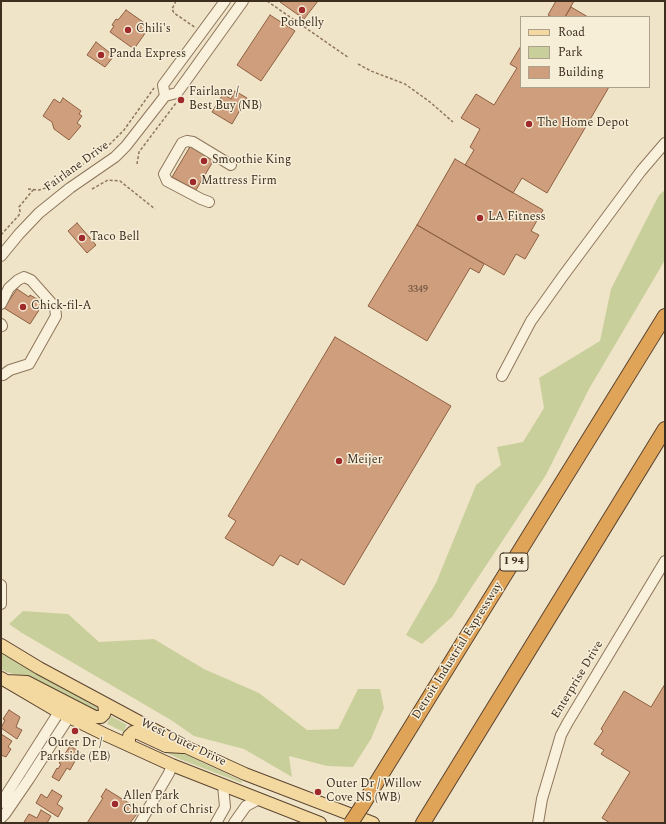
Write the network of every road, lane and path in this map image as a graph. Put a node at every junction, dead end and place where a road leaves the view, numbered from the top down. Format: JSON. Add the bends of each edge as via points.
{"nodes":[{"id":1,"x":176,"y":1,"type":"edge"},
{"id":2,"x":225,"y":1,"type":"edge"},
{"id":3,"x":242,"y":1,"type":"edge"},
{"id":4,"x":267,"y":1,"type":"edge"},
{"id":5,"x":197,"y":29,"type":"dead end"},
{"id":6,"x":349,"y":58,"type":"dead end"},
{"id":7,"x":358,"y":64,"type":"dead end"},
{"id":8,"x":156,"y":85,"type":"dead end"},
{"id":9,"x":165,"y":96,"type":"junction"},
{"id":10,"x":453,"y":122,"type":"dead end"},
{"id":11,"x":665,"y":143,"type":"edge"},
{"id":12,"x":231,"y":165,"type":"dead end"},
{"id":13,"x":28,"y":189,"type":"dead end"},
{"id":14,"x":92,"y":189,"type":"dead end"},
{"id":15,"x":33,"y":190,"type":"junction"},
{"id":16,"x":209,"y":202,"type":"dead end"},
{"id":17,"x":155,"y":209,"type":"dead end"},
{"id":18,"x":1,"y":235,"type":"edge"},
{"id":19,"x":1,"y":256,"type":"edge"},
{"id":20,"x":1,"y":304,"type":"edge"},
{"id":21,"x":665,"y":316,"type":"edge"},
{"id":22,"x":3,"y":375,"type":"dead end"},
{"id":23,"x":502,"y":376,"type":"dead end"},
{"id":24,"x":665,"y":429,"type":"edge"},
{"id":25,"x":665,"y":561,"type":"edge"},
{"id":26,"x":1,"y":585,"type":"edge"},
{"id":27,"x":1,"y":604,"type":"edge"},
{"id":28,"x":1,"y":645,"type":"edge"},
{"id":29,"x":3,"y":679,"type":"edge"},
{"id":30,"x":104,"y":704,"type":"junction"},
{"id":31,"x":64,"y":715,"type":"junction"},
{"id":32,"x":129,"y":746,"type":"junction"},
{"id":33,"x":186,"y":747,"type":"junction"},
{"id":34,"x":172,"y":765,"type":"junction"},
{"id":35,"x":224,"y":784,"type":"junction"},
{"id":36,"x":259,"y":799,"type":"junction"},
{"id":37,"x":1,"y":803,"type":"edge"},
{"id":38,"x":1,"y":818,"type":"edge"},
{"id":39,"x":140,"y":823,"type":"edge"},
{"id":40,"x":216,"y":823,"type":"edge"},
{"id":41,"x":234,"y":823,"type":"edge"},
{"id":42,"x":320,"y":823,"type":"edge"},
{"id":43,"x":351,"y":823,"type":"edge"},
{"id":44,"x":373,"y":823,"type":"edge"},
{"id":45,"x":423,"y":823,"type":"edge"},
{"id":46,"x":538,"y":823,"type":"edge"}],
"edges":[{"from":1,"to":5,"type":"path","via":[[172,9],[174,13]]},
{"from":2,"to":9,"type":"street","name":"Fairlane Drive","via":[[163,85]]},
{"from":3,"to":9,"type":"street","name":"Fairlane Drive","via":[[177,93]]},
{"from":4,"to":6,"type":"path"},
{"from":7,"to":10,"type":"path","via":[[406,84]]},
{"from":8,"to":15,"type":"path","via":[[124,130],[109,145],[49,187]]},
{"from":9,"to":19,"type":"street","name":"Fairlane Drive","via":[[115,157],[39,213]]},
{"from":11,"to":23,"type":"street","via":[[641,171],[536,315]]},
{"from":12,"to":16,"type":"street","via":[[193,142],[182,143],[164,174],[167,181]]},
{"from":13,"to":15,"type":"path"},
{"from":14,"to":17,"type":"path","via":[[108,180],[120,181]]},
{"from":15,"to":18,"type":"path","via":[[19,206],[19,215]]},
{"from":20,"to":22,"type":"street","via":[[9,288],[24,277],[31,280],[55,307],[56,316],[29,364]]},
{"from":21,"to":43,"type":"highway","name":"Detroit Industrial Expressway","number":"I 94","bridge":true},
{"from":24,"to":45,"type":"highway"},
{"from":25,"to":46,"type":"street","name":"Enterprise Drive","via":[[561,735],[542,799]]},
{"from":26,"to":27,"type":"street"},
{"from":28,"to":30,"type":"main road","name":"West Outer Drive"},
{"from":29,"to":30,"type":"main road","via":[[27,682],[95,717],[104,714]]},
{"from":29,"to":31,"type":"main road","name":"West Outer Drive"},
{"from":30,"to":33,"type":"main road","name":"West Outer Drive"},
{"from":31,"to":32,"type":"main road","name":"West Outer Drive"},
{"from":31,"to":37,"type":"street"},
{"from":31,"to":38,"type":"street","via":[[25,785]]},
{"from":32,"to":33,"type":"main road","via":[[129,736],[133,732],[166,746]]},
{"from":32,"to":34,"type":"main road","name":"West Outer Drive"},
{"from":33,"to":44,"type":"main road","name":"West Outer Drive","via":[[245,774]]},
{"from":34,"to":35,"type":"main road","name":"West Outer Drive"},
{"from":34,"to":39,"type":"street"},
{"from":35,"to":36,"type":"main road","name":"West Outer Drive"},
{"from":35,"to":40,"type":"street","via":[[225,807]]},
{"from":36,"to":41,"type":"street","via":[[246,806]]},
{"from":36,"to":42,"type":"main road","name":"West Outer Drive"}]}
